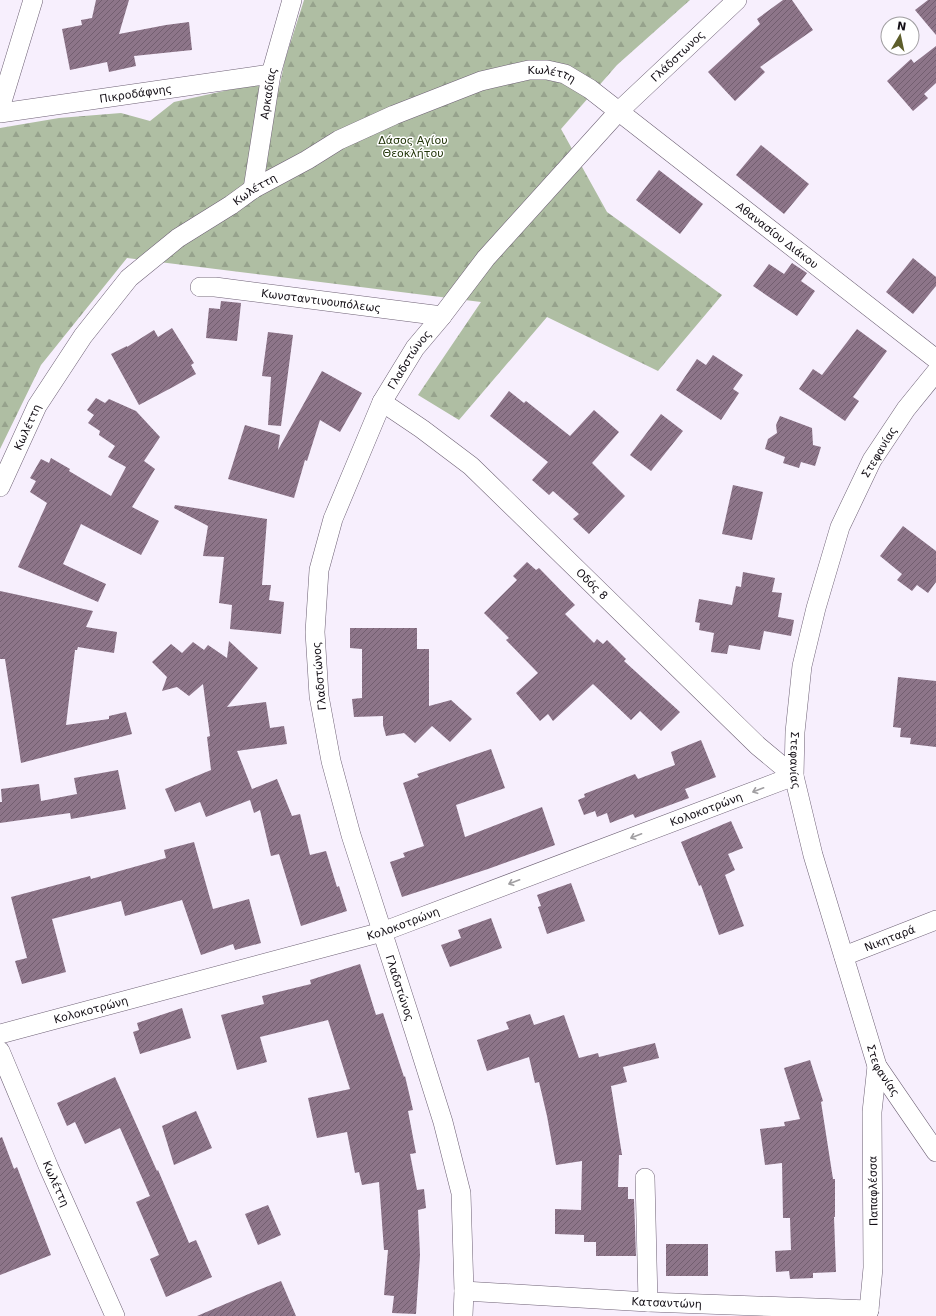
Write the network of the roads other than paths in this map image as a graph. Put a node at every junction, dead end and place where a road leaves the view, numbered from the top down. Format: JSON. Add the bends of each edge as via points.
{"nodes":[{"id":1,"x":33,"y":0,"type":"edge"},
{"id":2,"x":292,"y":0,"type":"edge"},
{"id":3,"x":737,"y":0,"type":"edge"},
{"id":4,"x":271,"y":74,"type":"junction"},
{"id":5,"x":0,"y":108,"type":"edge"},
{"id":6,"x":618,"y":112,"type":"junction"},
{"id":7,"x":0,"y":113,"type":"edge"},
{"id":8,"x":253,"y":188,"type":"junction"},
{"id":9,"x":200,"y":287,"type":"dead end"},
{"id":10,"x":442,"y":316,"type":"junction"},
{"id":11,"x":936,"y":359,"type":"edge"},
{"id":12,"x":936,"y":372,"type":"edge"},
{"id":13,"x":382,"y":402,"type":"junction"},
{"id":14,"x":0,"y":487,"type":"edge"},
{"id":15,"x":794,"y":776,"type":"junction"},
{"id":16,"x":936,"y":920,"type":"edge"},
{"id":17,"x":382,"y":932,"type":"junction"},
{"id":18,"x":844,"y":956,"type":"junction"},
{"id":19,"x":0,"y":1034,"type":"edge"},
{"id":20,"x":0,"y":1050,"type":"edge"},
{"id":21,"x":877,"y":1066,"type":"junction"},
{"id":22,"x":936,"y":1152,"type":"edge"},
{"id":23,"x":645,"y":1178,"type":"dead end"},
{"id":24,"x":464,"y":1291,"type":"junction"},
{"id":25,"x":648,"y":1302,"type":"junction"},
{"id":26,"x":868,"y":1313,"type":"edge"},
{"id":27,"x":115,"y":1316,"type":"edge"},
{"id":28,"x":463,"y":1316,"type":"edge"}],
"edges":[{"from":1,"to":5,"type":"street"},
{"from":2,"to":4,"type":"street","name":"Αρκαδίας"},
{"from":3,"to":6,"type":"street","name":"Γλάδστωνος"},
{"from":4,"to":7,"type":"street","name":"Πικροδάφνης"},
{"from":4,"to":8,"type":"street","name":"Αρκαδίας"},
{"from":6,"to":8,"type":"street","name":"Κωλέττη","via":[[590,89],[565,74],[547,70],[528,70],[481,81],[394,115],[339,140]]},
{"from":6,"to":10,"type":"street","name":"Γλαδστώνος","via":[[486,258]]},
{"from":6,"to":11,"type":"street","name":"Αθανασίου Διάκου"},
{"from":8,"to":14,"type":"street","name":"Κωλέττη","via":[[178,238],[129,278],[83,336],[38,406]]},
{"from":9,"to":10,"type":"street","name":"Κωνσταντινουπόλεως"},
{"from":10,"to":13,"type":"street","name":"Γλαδστώνος","via":[[415,348]]},
{"from":12,"to":15,"type":"street","name":"Στεφανίας","via":[[906,409],[872,460],[840,526],[802,666],[795,732]]},
{"from":13,"to":15,"type":"street","name":"Οδός 8","via":[[471,466],[758,746]]},
{"from":13,"to":17,"type":"street","name":"Γλαδστώνος","via":[[333,519],[319,570],[316,632],[319,696],[331,761]]},
{"from":15,"to":17,"type":"street","name":"Κολοκοτρώνη","one_way":true},
{"from":15,"to":18,"type":"street","name":"Στεφανίας","via":[[813,855]]},
{"from":16,"to":18,"type":"street","name":"Νικηταρά"},
{"from":17,"to":19,"type":"street","name":"Κολοκοτρώνη"},
{"from":17,"to":24,"type":"street","name":"Γλαδστώνος","via":[[443,1122],[461,1193]]},
{"from":18,"to":21,"type":"street","name":"Στεφανίας"},
{"from":20,"to":27,"type":"street","name":"Κωλέττη"},
{"from":21,"to":22,"type":"street","name":"Στεφανίας"},
{"from":21,"to":26,"type":"street","name":"Παπαφλέσσα","via":[[872,1112],[873,1268]]},
{"from":23,"to":25,"type":"street"},
{"from":24,"to":25,"type":"street","name":"Κατσαντώνη"},
{"from":24,"to":28,"type":"street","name":"Γλαδστώνος"},
{"from":25,"to":26,"type":"street","name":"Κατσαντώνη"}]}
